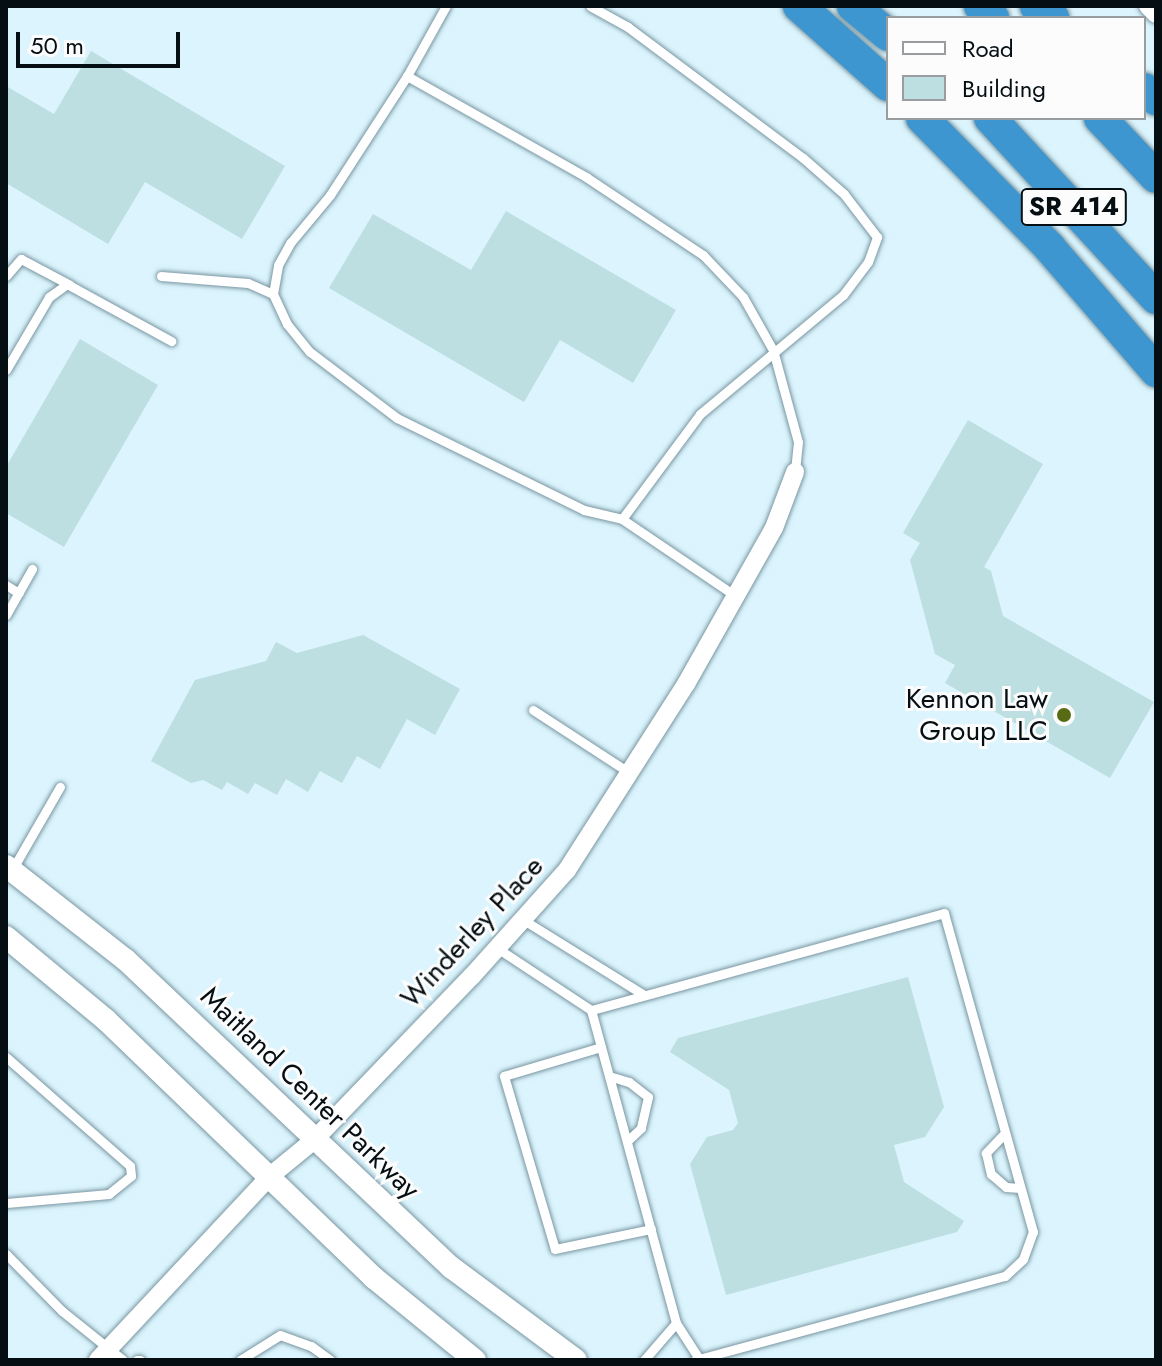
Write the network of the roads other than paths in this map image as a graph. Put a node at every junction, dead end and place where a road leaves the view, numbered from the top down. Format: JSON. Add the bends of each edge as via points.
{"nodes":[{"id":1,"x":446,"y":6,"type":"edge"},
{"id":2,"x":590,"y":6,"type":"edge"},
{"id":3,"x":799,"y":6,"type":"edge"},
{"id":4,"x":853,"y":6,"type":"edge"},
{"id":5,"x":1148,"y":6,"type":"edge"},
{"id":6,"x":1156,"y":14,"type":"edge"},
{"id":7,"x":886,"y":33,"type":"edge"},
{"id":8,"x":407,"y":76,"type":"junction"},
{"id":9,"x":886,"y":83,"type":"edge"},
{"id":10,"x":924,"y":120,"type":"edge"},
{"id":11,"x":992,"y":120,"type":"edge"},
{"id":12,"x":1102,"y":120,"type":"edge"},
{"id":13,"x":1156,"y":177,"type":"edge"},
{"id":14,"x":6,"y":276,"type":"edge"},
{"id":15,"x":161,"y":276,"type":"dead end"},
{"id":16,"x":71,"y":285,"type":"junction"},
{"id":17,"x":273,"y":294,"type":"junction"},
{"id":18,"x":1156,"y":298,"type":"edge"},
{"id":19,"x":171,"y":341,"type":"dead end"},
{"id":20,"x":773,"y":350,"type":"junction"},
{"id":21,"x":6,"y":370,"type":"edge"},
{"id":22,"x":1156,"y":371,"type":"edge"},
{"id":23,"x":795,"y":472,"type":"joint"},
{"id":24,"x":622,"y":519,"type":"junction"},
{"id":25,"x":32,"y":569,"type":"dead end"},
{"id":26,"x":6,"y":585,"type":"edge"},
{"id":27,"x":19,"y":593,"type":"junction"},
{"id":28,"x":737,"y":597,"type":"junction"},
{"id":29,"x":6,"y":615,"type":"edge"},
{"id":30,"x":533,"y":710,"type":"dead end"},
{"id":31,"x":632,"y":775,"type":"junction"},
{"id":32,"x":60,"y":787,"type":"dead end"},
{"id":33,"x":8,"y":872,"type":"edge"},
{"id":34,"x":522,"y":919,"type":"junction"},
{"id":35,"x":6,"y":937,"type":"edge"},
{"id":36,"x":497,"y":948,"type":"junction"},
{"id":37,"x":644,"y":995,"type":"junction"},
{"id":38,"x":591,"y":1010,"type":"junction"},
{"id":39,"x":601,"y":1047,"type":"junction"},
{"id":40,"x":6,"y":1057,"type":"edge"},
{"id":41,"x":609,"y":1076,"type":"junction"},
{"id":42,"x":1005,"y":1133,"type":"junction"},
{"id":43,"x":314,"y":1140,"type":"junction"},
{"id":44,"x":627,"y":1141,"type":"junction"},
{"id":45,"x":269,"y":1177,"type":"junction"},
{"id":46,"x":1020,"y":1188,"type":"junction"},
{"id":47,"x":6,"y":1203,"type":"edge"},
{"id":48,"x":651,"y":1229,"type":"junction"},
{"id":49,"x":6,"y":1254,"type":"edge"},
{"id":50,"x":676,"y":1323,"type":"junction"},
{"id":51,"x":103,"y":1353,"type":"edge"},
{"id":52,"x":697,"y":1359,"type":"edge"},
{"id":53,"x":123,"y":1360,"type":"edge"},
{"id":54,"x":240,"y":1360,"type":"edge"},
{"id":55,"x":330,"y":1360,"type":"edge"},
{"id":56,"x":475,"y":1360,"type":"edge"},
{"id":57,"x":576,"y":1360,"type":"edge"},
{"id":58,"x":644,"y":1360,"type":"edge"}],
"edges":[{"from":1,"to":8,"type":"lane"},
{"from":2,"to":20,"type":"lane","via":[[628,27],[803,158],[844,194],[877,237],[868,262],[843,295]]},
{"from":3,"to":9,"type":"highway"},
{"from":4,"to":7,"type":"highway"},
{"from":5,"to":6,"type":"street"},
{"from":8,"to":17,"type":"lane","via":[[330,195],[291,242],[278,265]]},
{"from":8,"to":20,"type":"lane","via":[[586,177],[703,255],[743,297]]},
{"from":10,"to":22,"type":"highway","via":[[1049,247]]},
{"from":11,"to":18,"type":"highway","number":"SR 414"},
{"from":12,"to":13,"type":"highway","number":"SR 414"},
{"from":14,"to":16,"type":"lane","via":[[21,259]]},
{"from":15,"to":17,"type":"lane","via":[[248,283]]},
{"from":16,"to":19,"type":"lane"},
{"from":16,"to":21,"type":"lane","via":[[57,287],[49,297]]},
{"from":17,"to":24,"type":"lane","via":[[287,324],[310,352],[397,418],[584,510]]},
{"from":20,"to":23,"type":"lane","via":[[798,442]]},
{"from":20,"to":24,"type":"lane","via":[[700,414]]},
{"from":23,"to":28,"type":"street","name":"Winderley Place","via":[[774,528]]},
{"from":24,"to":28,"type":"lane"},
{"from":25,"to":27,"type":"lane"},
{"from":26,"to":27,"type":"lane"},
{"from":27,"to":29,"type":"lane"},
{"from":28,"to":31,"type":"street","name":"Winderley Place"},
{"from":30,"to":31,"type":"lane"},
{"from":31,"to":34,"type":"street","name":"Winderley Place","via":[[567,870]]},
{"from":32,"to":33,"type":"lane"},
{"from":33,"to":43,"type":"street","name":"Maitland Center Parkway","via":[[126,960]]},
{"from":34,"to":36,"type":"street","name":"Winderley Place"},
{"from":34,"to":37,"type":"lane"},
{"from":35,"to":45,"type":"street","via":[[106,1020]]},
{"from":36,"to":38,"type":"lane"},
{"from":36,"to":43,"type":"street","name":"Winderley Place"},
{"from":37,"to":38,"type":"lane"},
{"from":37,"to":42,"type":"lane","via":[[944,913]]},
{"from":38,"to":39,"type":"lane"},
{"from":39,"to":41,"type":"lane"},
{"from":39,"to":48,"type":"lane","via":[[504,1076],[555,1249]]},
{"from":40,"to":47,"type":"lane","via":[[130,1166],[131,1176],[109,1194]]},
{"from":41,"to":44,"type":"lane"},
{"from":41,"to":44,"type":"lane","via":[[629,1082],[648,1097],[641,1128]]},
{"from":42,"to":46,"type":"lane"},
{"from":42,"to":46,"type":"lane","via":[[986,1153],[991,1174],[1006,1187]]},
{"from":43,"to":45,"type":"street","name":"Winderley Place"},
{"from":43,"to":57,"type":"street","name":"Maitland Center Parkway","via":[[452,1268]]},
{"from":44,"to":48,"type":"lane"},
{"from":45,"to":51,"type":"street","name":"Winderley Place"},
{"from":45,"to":56,"type":"street","via":[[374,1278]]},
{"from":46,"to":52,"type":"lane","via":[[1033,1232],[1023,1259],[1005,1276]]},
{"from":48,"to":50,"type":"lane"},
{"from":49,"to":51,"type":"lane"},
{"from":50,"to":52,"type":"lane"},
{"from":50,"to":58,"type":"lane"},
{"from":51,"to":53,"type":"lane"},
{"from":54,"to":55,"type":"lane","via":[[280,1335],[311,1346]]}]}
